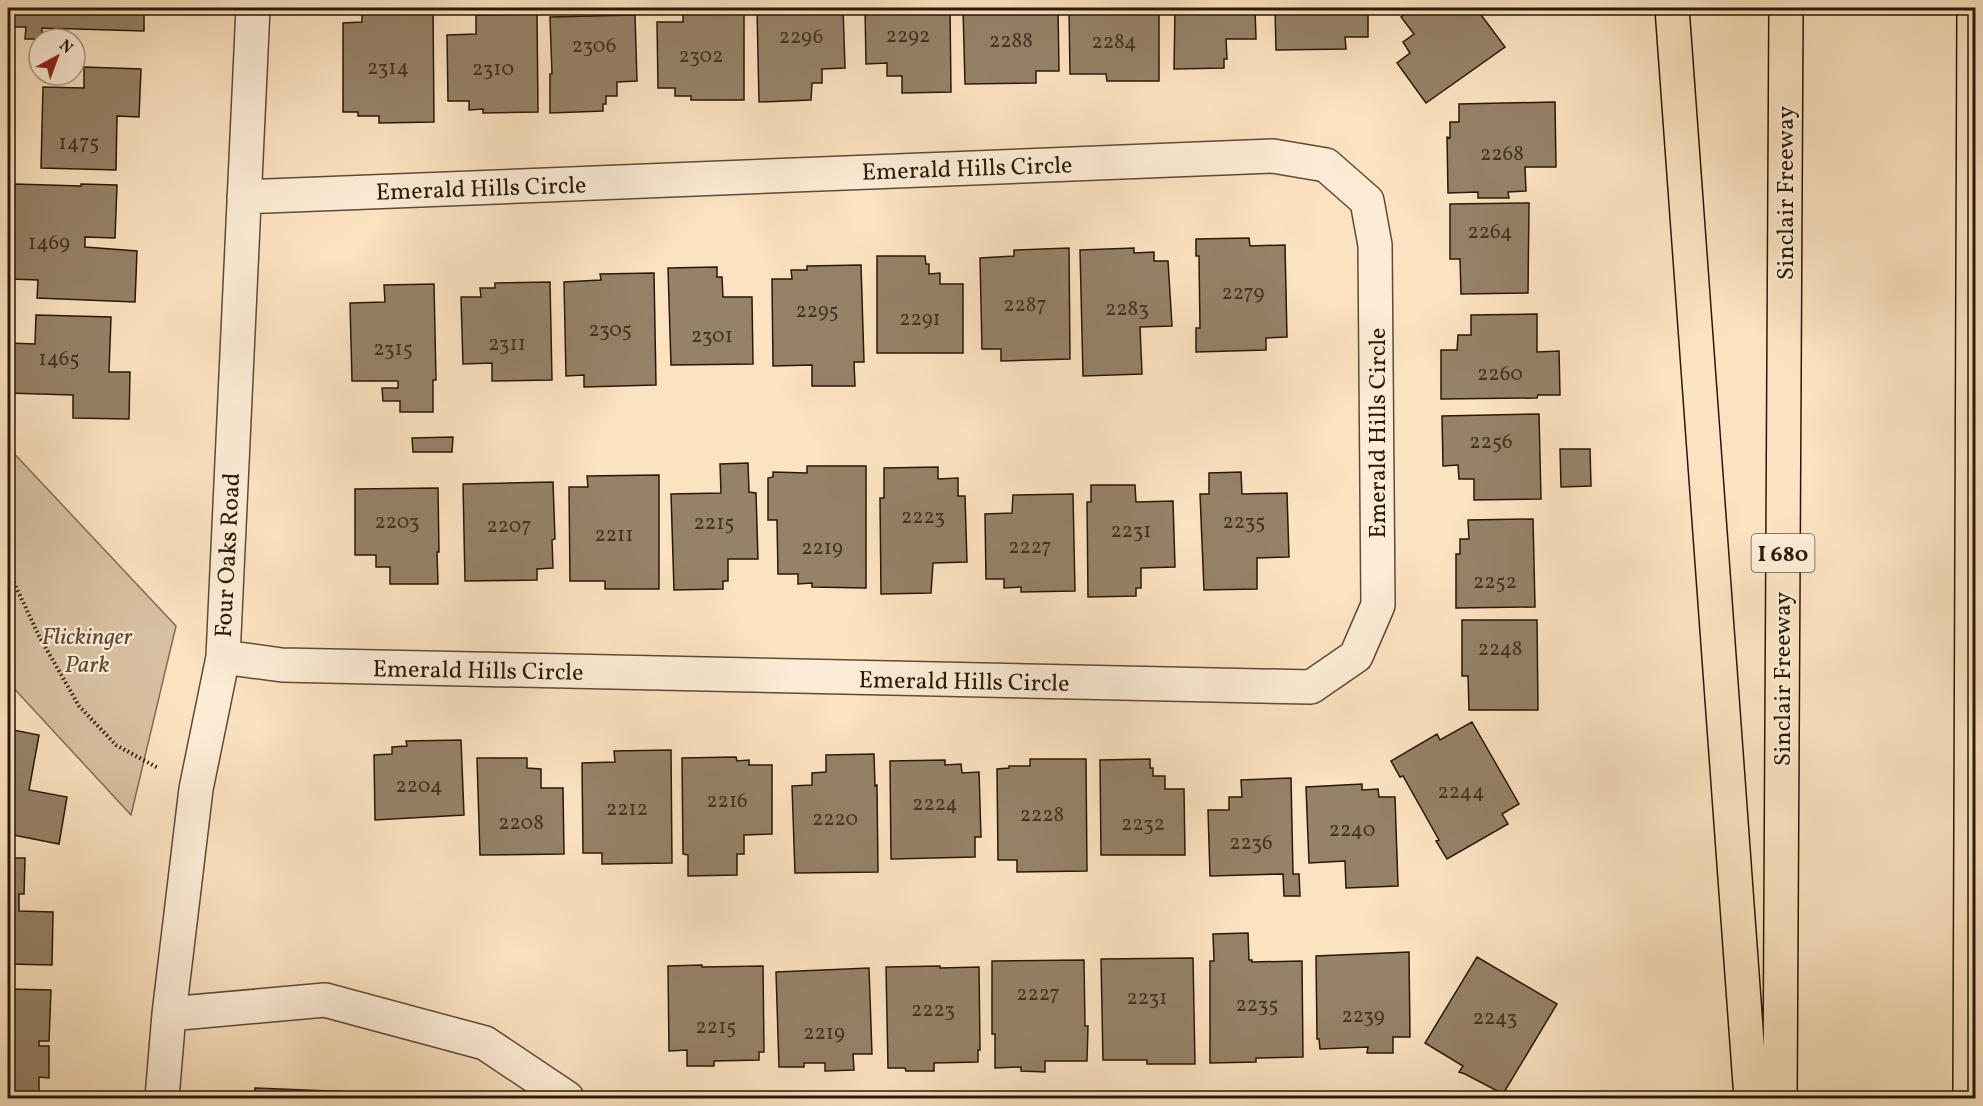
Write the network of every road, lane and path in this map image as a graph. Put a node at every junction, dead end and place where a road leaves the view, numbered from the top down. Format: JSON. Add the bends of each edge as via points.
{"nodes":[{"id":1,"x":253,"y":8,"type":"edge"},
{"id":2,"x":1672,"y":8,"type":"edge"},
{"id":3,"x":1786,"y":8,"type":"edge"},
{"id":4,"x":1974,"y":8,"type":"edge"},
{"id":5,"x":244,"y":197,"type":"junction"},
{"id":6,"x":1975,"y":249,"type":"edge"},
{"id":7,"x":8,"y":570,"type":"edge"},
{"id":8,"x":223,"y":657,"type":"junction"},
{"id":9,"x":195,"y":789,"type":"junction"},
{"id":10,"x":169,"y":1014,"type":"junction"},
{"id":11,"x":162,"y":1098,"type":"edge"},
{"id":12,"x":567,"y":1098,"type":"edge"},
{"id":13,"x":1751,"y":1098,"type":"edge"},
{"id":14,"x":1780,"y":1098,"type":"edge"},
{"id":15,"x":1970,"y":1098,"type":"edge"}],
"edges":[{"from":1,"to":5,"type":"street","name":"Four Oaks Road"},
{"from":2,"to":13,"type":"highway"},
{"from":3,"to":14,"type":"highway","name":"Sinclair Freeway","number":"I 680"},
{"from":4,"to":6,"type":"highway"},
{"from":5,"to":8,"type":"street","name":"Four Oaks Road"},
{"from":5,"to":8,"type":"street","name":"Emerald Hills Circle","via":[[1273,156],[1326,165],[1367,201],[1375,245],[1378,605],[1356,656],[1311,687],[282,665]]},
{"from":6,"to":15,"type":"highway"},
{"from":7,"to":9,"type":"path","via":[[39,636],[79,706],[116,745]]},
{"from":8,"to":9,"type":"street","name":"Four Oaks Road"},
{"from":9,"to":10,"type":"street","name":"Four Oaks Road"},
{"from":10,"to":11,"type":"street","name":"Four Oaks Road"},
{"from":10,"to":12,"type":"street","via":[[325,1000],[485,1043]]}]}
